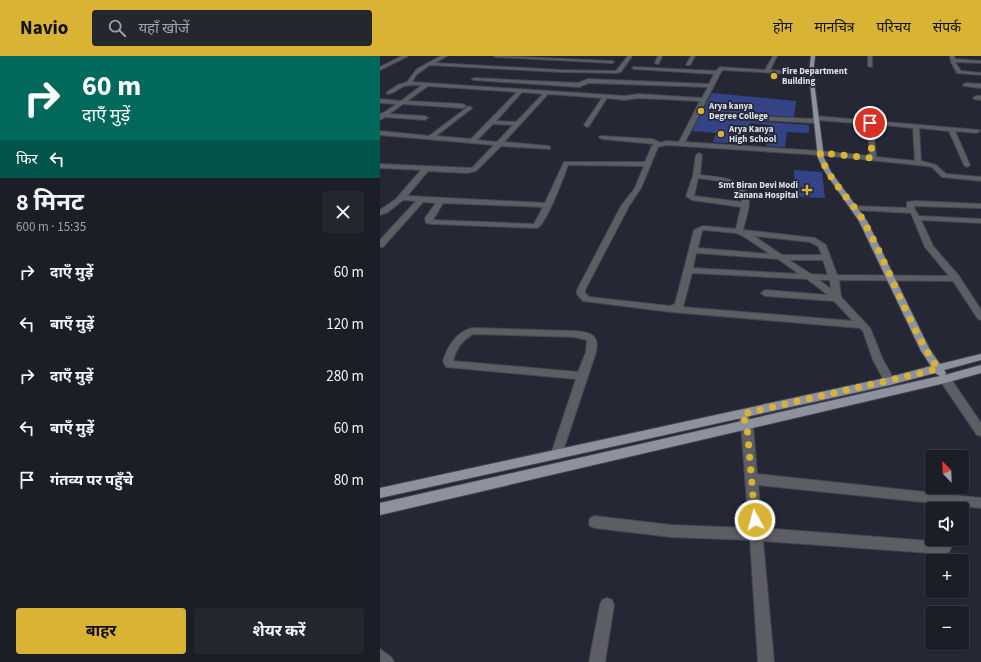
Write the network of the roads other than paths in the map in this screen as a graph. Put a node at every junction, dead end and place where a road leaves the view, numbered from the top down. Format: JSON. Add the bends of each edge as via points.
{"nodes":[{"id":1,"x":405,"y":56,"type":"edge"},
{"id":2,"x":445,"y":56,"type":"edge"},
{"id":3,"x":600,"y":56,"type":"edge"},
{"id":4,"x":630,"y":56,"type":"edge"},
{"id":5,"x":660,"y":56,"type":"edge"},
{"id":6,"x":693,"y":56,"type":"edge"},
{"id":7,"x":775,"y":56,"type":"edge"},
{"id":8,"x":813,"y":56,"type":"edge"},
{"id":9,"x":870,"y":56,"type":"edge"},
{"id":10,"x":496,"y":57,"type":"edge"},
{"id":11,"x":562,"y":58,"type":"edge"},
{"id":12,"x":953,"y":58,"type":"edge"},
{"id":13,"x":595,"y":61,"type":"junction"},
{"id":14,"x":489,"y":62,"type":"dead end"},
{"id":15,"x":612,"y":62,"type":"dead end"},
{"id":16,"x":981,"y":62,"type":"edge"},
{"id":17,"x":430,"y":64,"type":"junction"},
{"id":18,"x":681,"y":64,"type":"dead end"},
{"id":19,"x":688,"y":64,"type":"junction"},
{"id":20,"x":764,"y":64,"type":"dead end"},
{"id":21,"x":771,"y":64,"type":"junction"},
{"id":22,"x":695,"y":65,"type":"dead end"},
{"id":23,"x":870,"y":66,"type":"dead end"},
{"id":24,"x":482,"y":68,"type":"junction"},
{"id":25,"x":634,"y":68,"type":"dead end"},
{"id":26,"x":380,"y":69,"type":"edge"},
{"id":27,"x":653,"y":69,"type":"junction"},
{"id":28,"x":767,"y":71,"type":"junction"},
{"id":29,"x":717,"y":73,"type":"junction"},
{"id":30,"x":811,"y":74,"type":"junction"},
{"id":31,"x":981,"y":74,"type":"edge"},
{"id":32,"x":474,"y":79,"type":"dead end"},
{"id":33,"x":491,"y":80,"type":"junction"},
{"id":34,"x":408,"y":83,"type":"junction"},
{"id":35,"x":541,"y":83,"type":"junction"},
{"id":36,"x":426,"y":85,"type":"junction"},
{"id":37,"x":583,"y":85,"type":"junction"},
{"id":38,"x":966,"y":85,"type":"dead end"},
{"id":39,"x":712,"y":86,"type":"junction"},
{"id":40,"x":981,"y":86,"type":"edge"},
{"id":41,"x":481,"y":90,"type":"junction"},
{"id":42,"x":520,"y":92,"type":"junction"},
{"id":43,"x":389,"y":93,"type":"dead end"},
{"id":44,"x":533,"y":93,"type":"junction"},
{"id":45,"x":546,"y":94,"type":"junction"},
{"id":46,"x":575,"y":95,"type":"junction"},
{"id":47,"x":606,"y":97,"type":"junction"},
{"id":48,"x":704,"y":100,"type":"junction"},
{"id":49,"x":380,"y":101,"type":"edge"},
{"id":50,"x":401,"y":103,"type":"junction"},
{"id":51,"x":411,"y":104,"type":"junction"},
{"id":52,"x":381,"y":116,"type":"edge"},
{"id":53,"x":394,"y":116,"type":"junction"},
{"id":54,"x":713,"y":116,"type":"dead end"},
{"id":55,"x":425,"y":118,"type":"dead end"},
{"id":56,"x":815,"y":119,"type":"junction"},
{"id":57,"x":492,"y":122,"type":"junction"},
{"id":58,"x":870,"y":123,"type":"junction"},
{"id":59,"x":518,"y":124,"type":"junction"},
{"id":60,"x":587,"y":125,"type":"dead end"},
{"id":61,"x":916,"y":127,"type":"junction"},
{"id":62,"x":952,"y":130,"type":"junction"},
{"id":63,"x":977,"y":131,"type":"dead end"},
{"id":64,"x":380,"y":133,"type":"edge"},
{"id":65,"x":602,"y":137,"type":"dead end"},
{"id":66,"x":430,"y":138,"type":"junction"},
{"id":67,"x":472,"y":142,"type":"junction"},
{"id":68,"x":498,"y":144,"type":"junction"},
{"id":69,"x":659,"y":144,"type":"junction"},
{"id":70,"x":680,"y":144,"type":"junction"},
{"id":71,"x":548,"y":148,"type":"dead end"},
{"id":72,"x":820,"y":153,"type":"junction"},
{"id":73,"x":699,"y":155,"type":"dead end"},
{"id":74,"x":872,"y":158,"type":"junction"},
{"id":75,"x":918,"y":163,"type":"junction"},
{"id":76,"x":647,"y":164,"type":"junction"},
{"id":77,"x":967,"y":165,"type":"dead end"},
{"id":78,"x":380,"y":166,"type":"edge"},
{"id":79,"x":426,"y":169,"type":"junction"},
{"id":80,"x":696,"y":176,"type":"junction"},
{"id":81,"x":981,"y":179,"type":"edge"},
{"id":82,"x":400,"y":198,"type":"junction"},
{"id":83,"x":422,"y":199,"type":"junction"},
{"id":84,"x":441,"y":201,"type":"junction"},
{"id":85,"x":548,"y":205,"type":"junction"},
{"id":86,"x":746,"y":205,"type":"junction"},
{"id":87,"x":981,"y":206,"type":"edge"},
{"id":88,"x":856,"y":208,"type":"junction"},
{"id":89,"x":911,"y":210,"type":"junction"},
{"id":90,"x":380,"y":213,"type":"edge"},
{"id":91,"x":917,"y":218,"type":"junction"},
{"id":92,"x":981,"y":221,"type":"edge"},
{"id":93,"x":742,"y":232,"type":"junction"},
{"id":94,"x":380,"y":245,"type":"edge"},
{"id":95,"x":693,"y":250,"type":"junction"},
{"id":96,"x":780,"y":257,"type":"junction"},
{"id":97,"x":827,"y":258,"type":"junction"},
{"id":98,"x":688,"y":270,"type":"junction"},
{"id":99,"x":811,"y":278,"type":"junction"},
{"id":100,"x":956,"y":278,"type":"junction"},
{"id":101,"x":834,"y":279,"type":"junction"},
{"id":102,"x":892,"y":280,"type":"junction"},
{"id":103,"x":765,"y":293,"type":"dead end"},
{"id":104,"x":837,"y":298,"type":"junction"},
{"id":105,"x":671,"y":309,"type":"junction"},
{"id":106,"x":981,"y":317,"type":"edge"},
{"id":107,"x":863,"y":325,"type":"junction"},
{"id":108,"x":981,"y":358,"type":"edge"},
{"id":109,"x":938,"y":369,"type":"junction"},
{"id":110,"x":981,"y":369,"type":"edge"},
{"id":111,"x":582,"y":376,"type":"junction"},
{"id":112,"x":945,"y":380,"type":"junction"},
{"id":113,"x":890,"y":381,"type":"junction"},
{"id":114,"x":745,"y":420,"type":"junction"},
{"id":115,"x":981,"y":432,"type":"edge"},
{"id":116,"x":557,"y":454,"type":"junction"},
{"id":117,"x":751,"y":479,"type":"junction"},
{"id":118,"x":380,"y":493,"type":"edge"},
{"id":119,"x":981,"y":503,"type":"edge"},
{"id":120,"x":380,"y":509,"type":"edge"},
{"id":121,"x":595,"y":522,"type":"dead end"},
{"id":122,"x":756,"y":534,"type":"junction"},
{"id":123,"x":944,"y":548,"type":"dead end"},
{"id":124,"x":607,"y":605,"type":"dead end"},
{"id":125,"x":380,"y":657,"type":"edge"},
{"id":126,"x":386,"y":662,"type":"edge"},
{"id":127,"x":597,"y":662,"type":"edge"},
{"id":128,"x":766,"y":662,"type":"edge"}],
"edges":[{"from":1,"to":26,"type":"street"},
{"from":2,"to":17,"type":"street"},
{"from":3,"to":13,"type":"street"},
{"from":4,"to":24,"type":"street","via":[[618,72]]},
{"from":5,"to":27,"type":"street","via":[[659,63]]},
{"from":6,"to":19,"type":"street"},
{"from":7,"to":21,"type":"street"},
{"from":8,"to":30,"type":"main road"},
{"from":9,"to":23,"type":"street"},
{"from":10,"to":11,"type":"street"},
{"from":11,"to":13,"type":"street"},
{"from":12,"to":16,"type":"street"},
{"from":12,"to":31,"type":"street","via":[[959,72]]},
{"from":13,"to":15,"type":"street"},
{"from":14,"to":24,"type":"street"},
{"from":17,"to":24,"type":"street"},
{"from":17,"to":34,"type":"street"},
{"from":18,"to":19,"type":"street"},
{"from":19,"to":22,"type":"street"},
{"from":20,"to":21,"type":"street"},
{"from":21,"to":28,"type":"street"},
{"from":25,"to":27,"type":"street"},
{"from":27,"to":29,"type":"street"},
{"from":28,"to":29,"type":"street","via":[[720,67]]},
{"from":28,"to":30,"type":"street"},
{"from":29,"to":39,"type":"street"},
{"from":30,"to":56,"type":"main road"},
{"from":32,"to":33,"type":"street"},
{"from":33,"to":35,"type":"street"},
{"from":33,"to":41,"type":"street"},
{"from":34,"to":36,"type":"street"},
{"from":34,"to":43,"type":"street"},
{"from":35,"to":37,"type":"street"},
{"from":35,"to":44,"type":"street"},
{"from":36,"to":41,"type":"street"},
{"from":36,"to":50,"type":"street"},
{"from":37,"to":39,"type":"street","via":[[588,81]]},
{"from":37,"to":46,"type":"street"},
{"from":38,"to":40,"type":"street"},
{"from":39,"to":48,"type":"street"},
{"from":41,"to":42,"type":"street"},
{"from":42,"to":44,"type":"street"},
{"from":42,"to":57,"type":"street"},
{"from":44,"to":45,"type":"street"},
{"from":45,"to":46,"type":"street"},
{"from":45,"to":59,"type":"street"},
{"from":46,"to":47,"type":"street"},
{"from":47,"to":48,"type":"street"},
{"from":47,"to":60,"type":"street"},
{"from":48,"to":70,"type":"street"},
{"from":49,"to":50,"type":"street"},
{"from":50,"to":51,"type":"street"},
{"from":50,"to":52,"type":"street"},
{"from":51,"to":53,"type":"street"},
{"from":51,"to":66,"type":"street","via":[[466,107]]},
{"from":52,"to":53,"type":"street"},
{"from":53,"to":55,"type":"street"},
{"from":54,"to":56,"type":"street"},
{"from":56,"to":58,"type":"street"},
{"from":56,"to":72,"type":"main road"},
{"from":57,"to":59,"type":"street"},
{"from":57,"to":67,"type":"street"},
{"from":58,"to":61,"type":"street"},
{"from":58,"to":74,"type":"street"},
{"from":59,"to":68,"type":"street"},
{"from":61,"to":62,"type":"street"},
{"from":61,"to":75,"type":"street"},
{"from":62,"to":63,"type":"street"},
{"from":62,"to":77,"type":"street"},
{"from":64,"to":66,"type":"street"},
{"from":65,"to":69,"type":"street","via":[[652,141]]},
{"from":66,"to":67,"type":"street"},
{"from":67,"to":68,"type":"street"},
{"from":68,"to":71,"type":"street"},
{"from":68,"to":79,"type":"street","via":[[472,171]]},
{"from":69,"to":70,"type":"street"},
{"from":69,"to":76,"type":"street","via":[[655,146]]},
{"from":70,"to":72,"type":"street"},
{"from":72,"to":74,"type":"street"},
{"from":72,"to":88,"type":"main road","via":[[828,172]]},
{"from":73,"to":80,"type":"street"},
{"from":74,"to":75,"type":"street"},
{"from":75,"to":81,"type":"street","via":[[932,164],[944,176]]},
{"from":76,"to":85,"type":"street","via":[[567,162]]},
{"from":76,"to":105,"type":"street","via":[[638,188],[625,206],[581,294],[586,299]]},
{"from":78,"to":79,"type":"street"},
{"from":79,"to":82,"type":"street"},
{"from":80,"to":86,"type":"street","via":[[732,182],[744,194]]},
{"from":80,"to":86,"type":"street","via":[[690,196],[692,198]]},
{"from":82,"to":83,"type":"street"},
{"from":82,"to":90,"type":"street"},
{"from":83,"to":84,"type":"street"},
{"from":83,"to":94,"type":"street"},
{"from":84,"to":85,"type":"street"},
{"from":84,"to":85,"type":"street","via":[[428,218],[429,221],[537,226]]},
{"from":86,"to":93,"type":"street"},
{"from":87,"to":89,"type":"street","via":[[916,203],[910,204]]},
{"from":88,"to":89,"type":"street"},
{"from":88,"to":102,"type":"main road"},
{"from":89,"to":91,"type":"street"},
{"from":91,"to":92,"type":"street"},
{"from":91,"to":100,"type":"street","via":[[929,247]]},
{"from":93,"to":95,"type":"street","via":[[700,229]]},
{"from":93,"to":96,"type":"street"},
{"from":93,"to":97,"type":"street","via":[[816,241],[822,245]]},
{"from":95,"to":96,"type":"street"},
{"from":95,"to":98,"type":"street"},
{"from":96,"to":97,"type":"street"},
{"from":96,"to":99,"type":"street"},
{"from":97,"to":101,"type":"street"},
{"from":98,"to":99,"type":"street"},
{"from":98,"to":105,"type":"street","via":[[679,306]]},
{"from":99,"to":101,"type":"street"},
{"from":99,"to":104,"type":"street"},
{"from":100,"to":102,"type":"street"},
{"from":100,"to":106,"type":"street"},
{"from":101,"to":102,"type":"street"},
{"from":101,"to":104,"type":"street"},
{"from":102,"to":109,"type":"main road","via":[[926,351]]},
{"from":103,"to":104,"type":"street"},
{"from":104,"to":107,"type":"street"},
{"from":105,"to":107,"type":"street"},
{"from":107,"to":113,"type":"street"},
{"from":108,"to":109,"type":"main road"},
{"from":109,"to":112,"type":"main road"},
{"from":109,"to":113,"type":"main road"},
{"from":110,"to":112,"type":"main road"},
{"from":111,"to":111,"type":"street","via":[[592,342],[590,337],[585,335],[466,332],[461,336],[448,361],[455,365]]},
{"from":111,"to":116,"type":"street"},
{"from":112,"to":114,"type":"main road"},
{"from":112,"to":115,"type":"street"},
{"from":113,"to":114,"type":"main road"},
{"from":114,"to":116,"type":"main road"},
{"from":114,"to":117,"type":"street"},
{"from":114,"to":120,"type":"main road"},
{"from":116,"to":118,"type":"main road"},
{"from":117,"to":119,"type":"street"},
{"from":117,"to":122,"type":"street"},
{"from":121,"to":122,"type":"street","via":[[671,531]]},
{"from":122,"to":123,"type":"street"},
{"from":122,"to":128,"type":"street"},
{"from":124,"to":127,"type":"street"},
{"from":125,"to":126,"type":"street"}]}
